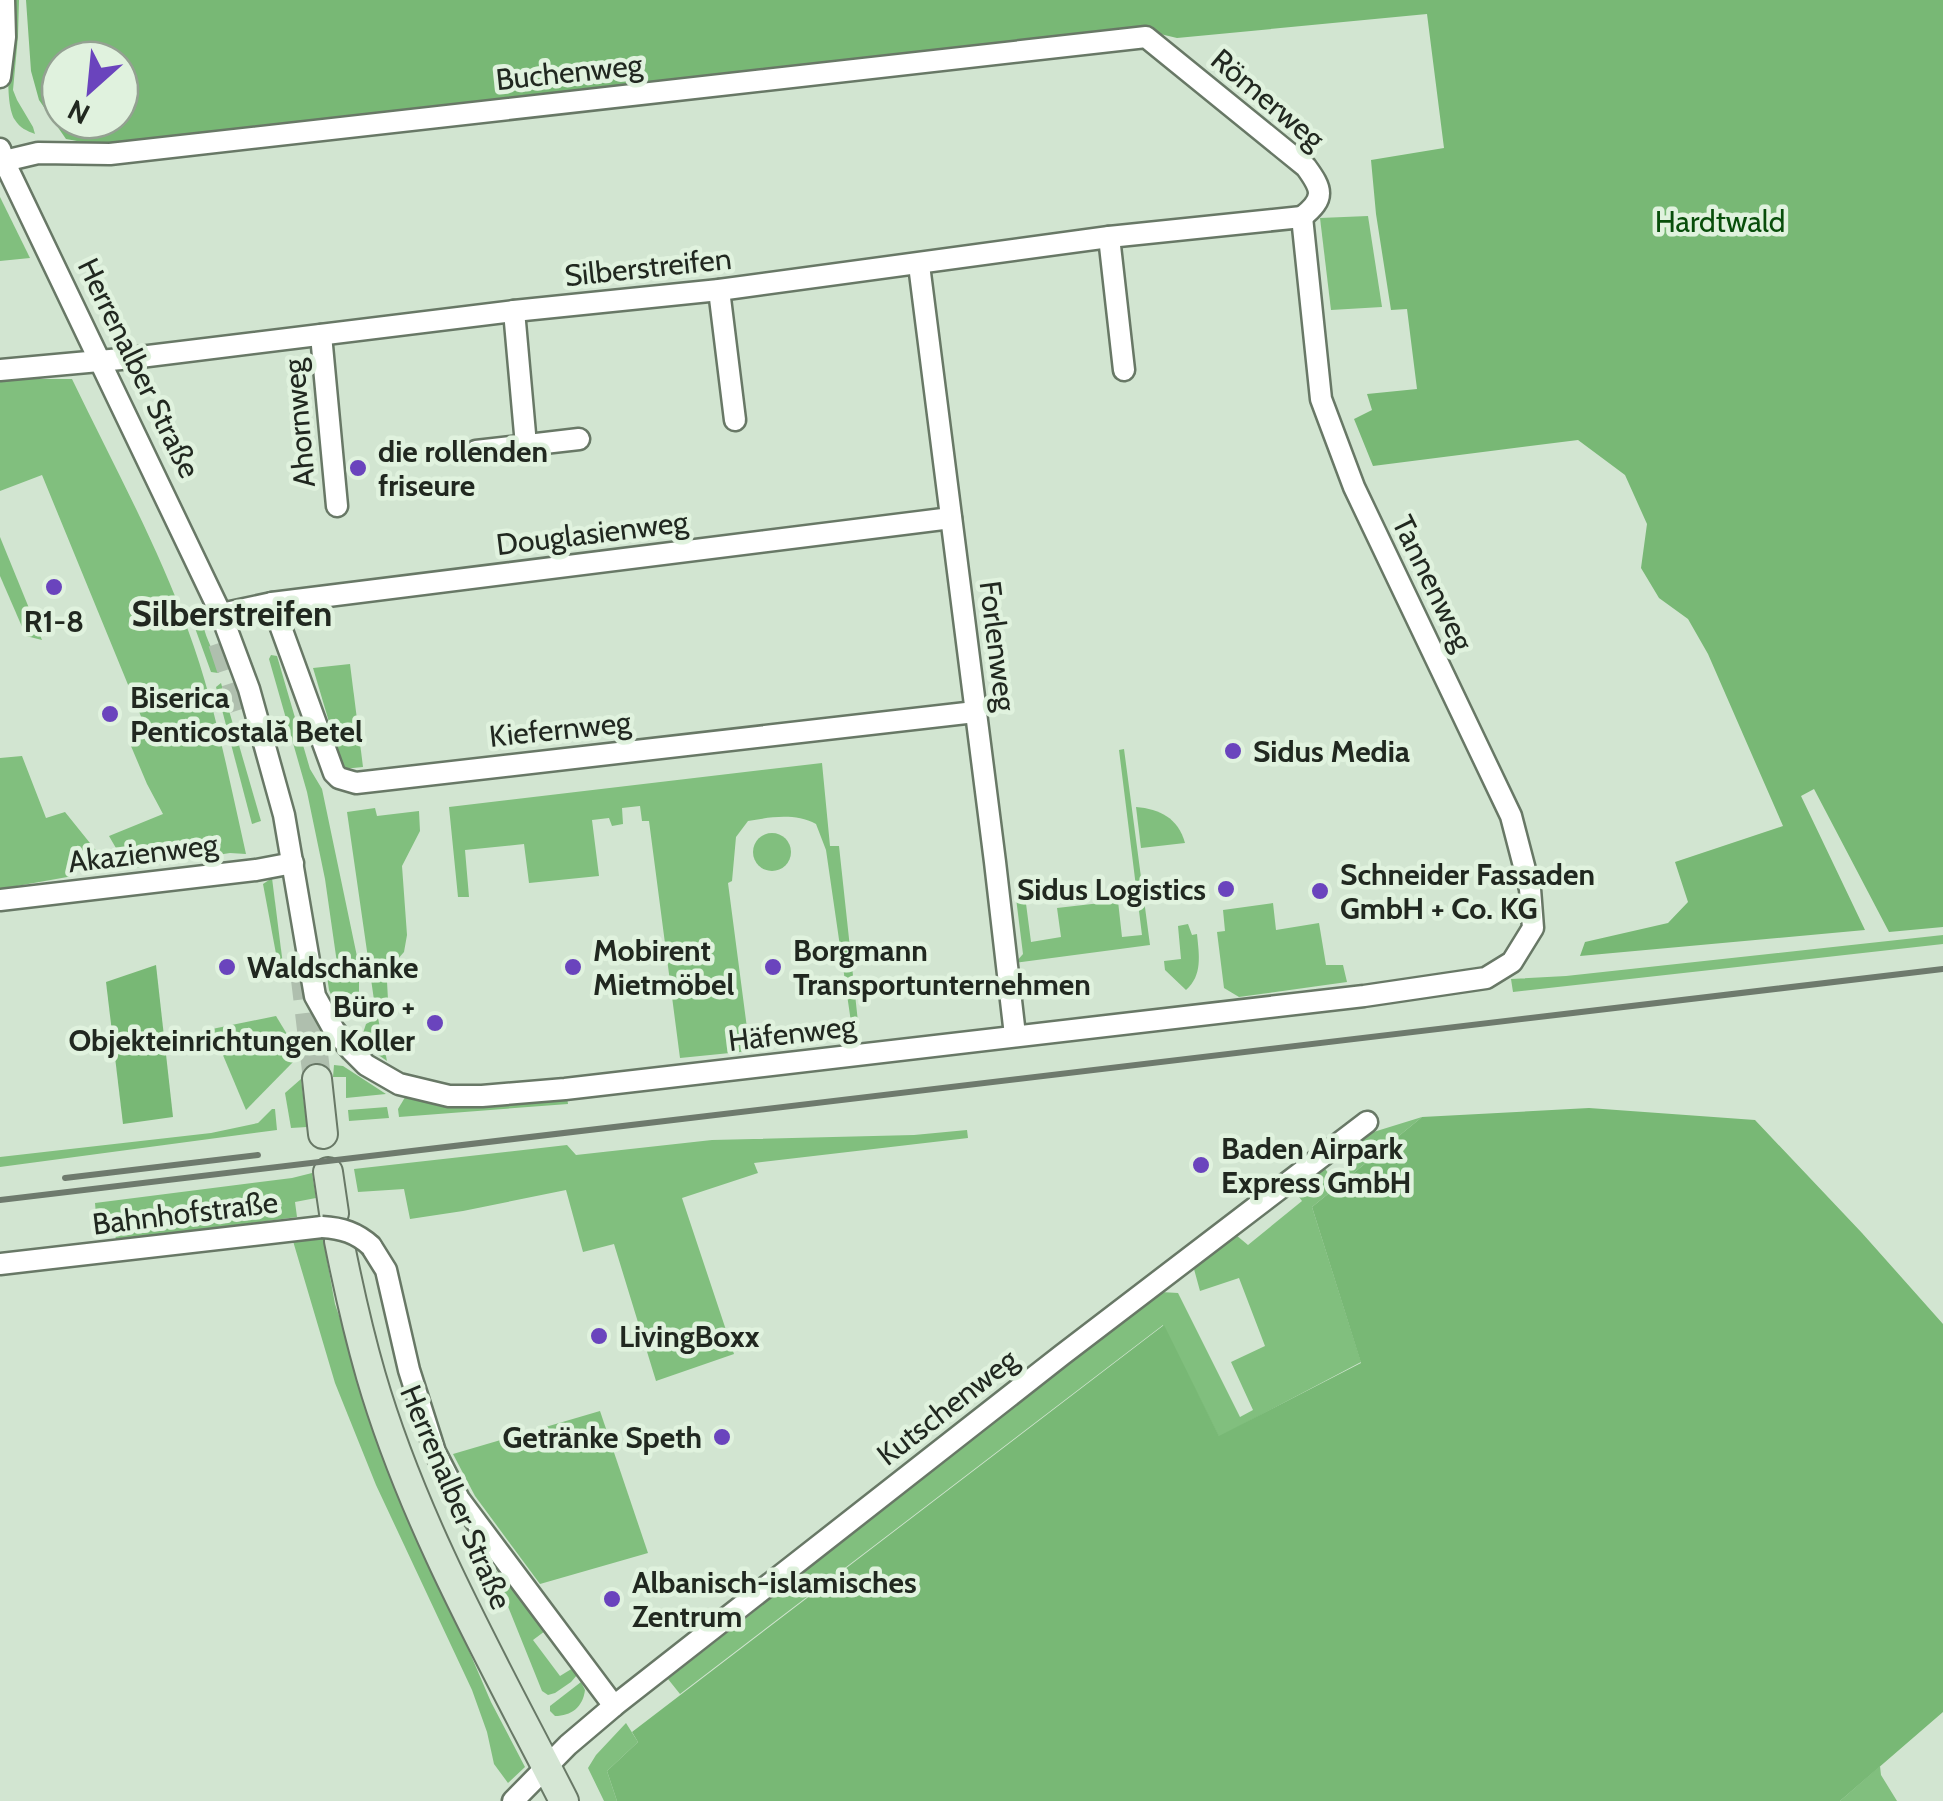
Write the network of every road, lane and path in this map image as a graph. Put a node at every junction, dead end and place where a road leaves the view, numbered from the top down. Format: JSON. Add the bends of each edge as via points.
{"nodes":[{"id":1,"x":4,"y":0,"type":"edge"},
{"id":2,"x":1146,"y":37,"type":"joint"},
{"id":3,"x":0,"y":77,"type":"edge"},
{"id":4,"x":1,"y":157,"type":"edge"},
{"id":5,"x":1302,"y":217,"type":"junction"},
{"id":6,"x":1109,"y":237,"type":"junction"},
{"id":7,"x":919,"y":265,"type":"junction"},
{"id":8,"x":719,"y":290,"type":"junction"},
{"id":9,"x":514,"y":311,"type":"junction"},
{"id":10,"x":321,"y":334,"type":"junction"},
{"id":11,"x":99,"y":361,"type":"junction"},
{"id":12,"x":0,"y":370,"type":"edge"},
{"id":13,"x":1124,"y":370,"type":"dead end"},
{"id":14,"x":735,"y":420,"type":"dead end"},
{"id":15,"x":578,"y":439,"type":"dead end"},
{"id":16,"x":526,"y":446,"type":"junction"},
{"id":17,"x":476,"y":451,"type":"dead end"},
{"id":18,"x":337,"y":506,"type":"dead end"},
{"id":19,"x":952,"y":518,"type":"junction"},
{"id":20,"x":272,"y":603,"type":"junction"},
{"id":21,"x":230,"y":612,"type":"junction"},
{"id":22,"x":975,"y":712,"type":"junction"},
{"id":23,"x":292,"y":863,"type":"junction"},
{"id":24,"x":0,"y":900,"type":"edge"},
{"id":25,"x":1512,"y":962,"type":"joint"},
{"id":26,"x":334,"y":1030,"type":"joint"},
{"id":27,"x":1015,"y":1035,"type":"junction"},
{"id":28,"x":317,"y":1079,"type":"tunnel mouth"},
{"id":29,"x":1367,"y":1122,"type":"dead end"},
{"id":30,"x":323,"y":1134,"type":"dead end"},
{"id":31,"x":328,"y":1172,"type":"dead end"},
{"id":32,"x":331,"y":1227,"type":"junction"},
{"id":33,"x":371,"y":1246,"type":"joint"},
{"id":34,"x":0,"y":1264,"type":"edge"},
{"id":35,"x":614,"y":1706,"type":"junction"},
{"id":36,"x":546,"y":1766,"type":"junction"},
{"id":37,"x":514,"y":1801,"type":"edge"},
{"id":38,"x":564,"y":1801,"type":"edge"}],
"edges":[{"from":1,"to":3,"type":"street"},
{"from":2,"to":4,"type":"street","name":"Buchenweg","via":[[110,154]]},
{"from":2,"to":5,"type":"street","name":"Römerweg","via":[[1306,167],[1320,194]]},
{"from":4,"to":11,"type":"street","name":"Herrenalber Straße"},
{"from":5,"to":6,"type":"street","name":"Silberstreifen"},
{"from":5,"to":25,"type":"street","name":"Tannenweg","via":[[1321,399],[1354,488],[1511,816],[1533,928]]},
{"from":6,"to":7,"type":"street","name":"Silberstreifen"},
{"from":6,"to":13,"type":"street"},
{"from":7,"to":8,"type":"street","name":"Silberstreifen"},
{"from":7,"to":19,"type":"street","name":"Forlenweg"},
{"from":8,"to":9,"type":"street","name":"Silberstreifen"},
{"from":8,"to":14,"type":"street"},
{"from":9,"to":10,"type":"street","name":"Silberstreifen"},
{"from":9,"to":16,"type":"street"},
{"from":10,"to":11,"type":"street","name":"Silberstreifen"},
{"from":10,"to":18,"type":"street","name":"Ahornweg"},
{"from":11,"to":12,"type":"street","name":"Silberstreifen"},
{"from":11,"to":21,"type":"street","name":"Herrenalber Straße"},
{"from":15,"to":16,"type":"street"},
{"from":16,"to":17,"type":"street"},
{"from":19,"to":20,"type":"street","name":"Douglasienweg"},
{"from":19,"to":22,"type":"street","name":"Forlenweg"},
{"from":20,"to":21,"type":"street","name":"Douglasienweg"},
{"from":20,"to":22,"type":"street","name":"Kiefernweg","via":[[334,773],[356,783]]},
{"from":21,"to":23,"type":"street","name":"Herrenalber Straße"},
{"from":22,"to":27,"type":"street","name":"Forlenweg"},
{"from":23,"to":24,"type":"street","name":"Akazienweg"},
{"from":23,"to":26,"type":"street","name":"Herrenalber Straße","via":[[315,996]]},
{"from":25,"to":27,"type":"street","name":"Häfenweg","via":[[1486,978],[1364,996]]},
{"from":26,"to":27,"type":"street","name":"Häfenweg","via":[[366,1065],[399,1084],[448,1096],[666,1078]]},
{"from":28,"to":30,"type":"main road"},
{"from":29,"to":35,"type":"street","name":"Kutschenweg"},
{"from":31,"to":32,"type":"main road","name":"Herrenalber Straße"},
{"from":32,"to":33,"type":"street","name":"Bahnhofstraße","bridge":true},
{"from":32,"to":34,"type":"street","name":"Bahnhofstraße"},
{"from":32,"to":36,"type":"main road","name":"Herrenalber Straße","via":[[398,1452]]},
{"from":33,"to":35,"type":"street","name":"Herrenalber Straße","via":[[386,1270],[435,1452],[459,1500]]},
{"from":35,"to":36,"type":"street","name":"Kutschenweg"},
{"from":36,"to":37,"type":"street"},
{"from":36,"to":38,"type":"main road","name":"Herrenalber Straße"}]}
